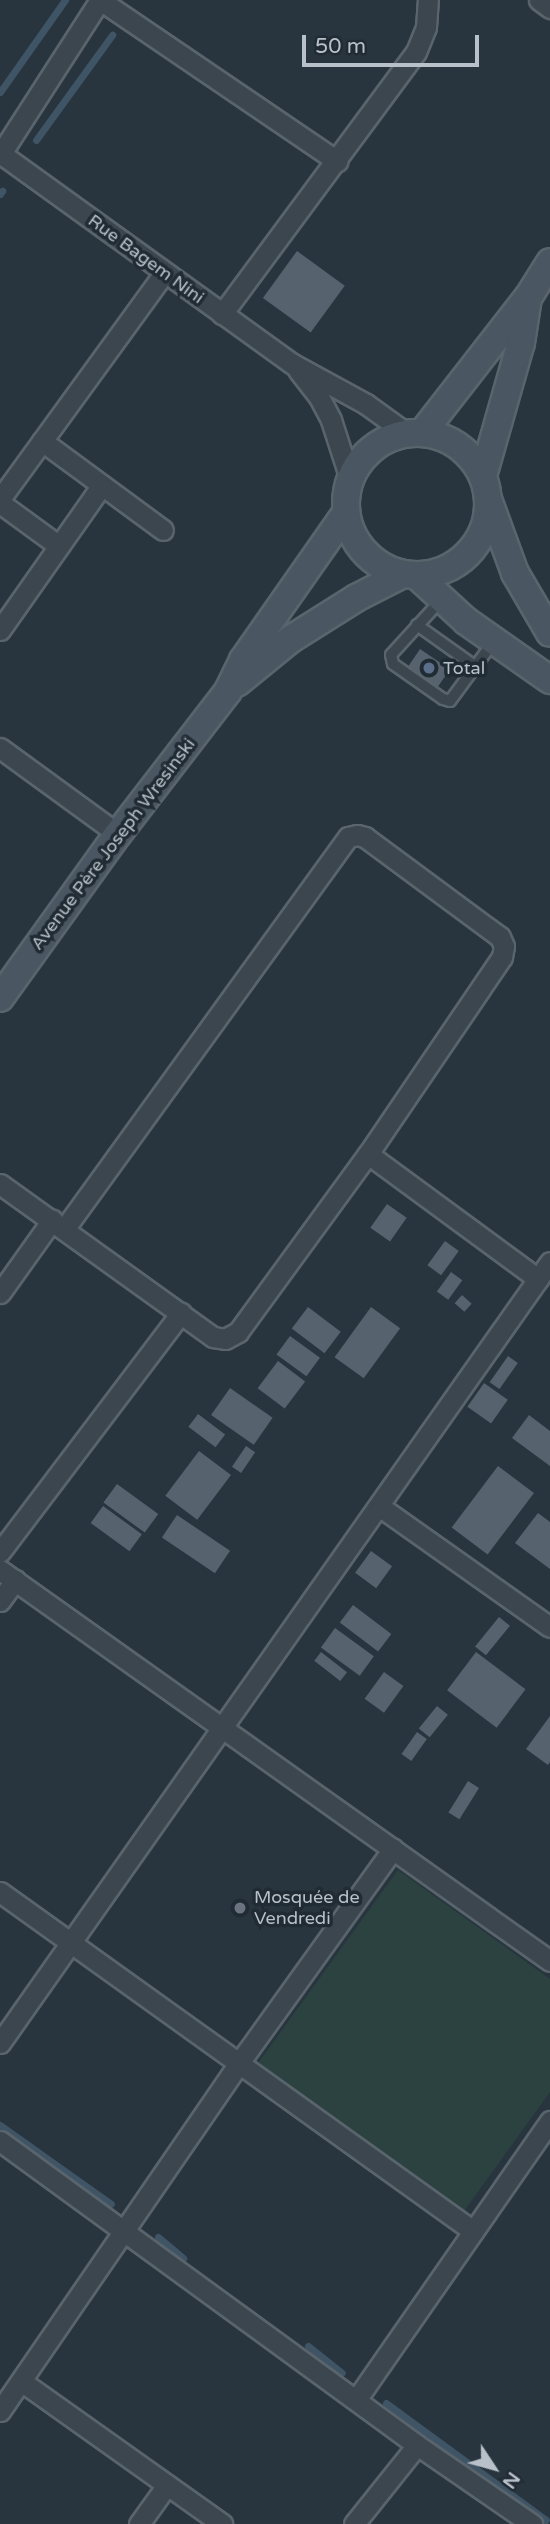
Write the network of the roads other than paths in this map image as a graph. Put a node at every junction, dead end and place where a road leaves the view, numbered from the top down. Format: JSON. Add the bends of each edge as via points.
{"nodes":[{"id":1,"x":100,"y":0,"type":"edge"},
{"id":2,"x":428,"y":0,"type":"edge"},
{"id":3,"x":539,"y":0,"type":"edge"},
{"id":4,"x":550,"y":8,"type":"edge"},
{"id":5,"x":0,"y":154,"type":"edge"},
{"id":6,"x":337,"y":161,"type":"junction"},
{"id":7,"x":550,"y":262,"type":"edge"},
{"id":8,"x":164,"y":273,"type":"junction"},
{"id":9,"x":529,"y":296,"type":"junction"},
{"id":10,"x":222,"y":314,"type":"junction"},
{"id":11,"x":293,"y":364,"type":"junction"},
{"id":12,"x":415,"y":433,"type":"junction"},
{"id":13,"x":42,"y":442,"type":"junction"},
{"id":14,"x":350,"y":479,"type":"junction"},
{"id":15,"x":102,"y":485,"type":"junction"},
{"id":16,"x":485,"y":486,"type":"junction"},
{"id":17,"x":0,"y":501,"type":"edge"},
{"id":18,"x":346,"y":513,"type":"junction"},
{"id":19,"x":163,"y":530,"type":"dead end"},
{"id":20,"x":59,"y":546,"type":"junction"},
{"id":21,"x":409,"y":574,"type":"junction"},
{"id":22,"x":441,"y":600,"type":"junction"},
{"id":23,"x":417,"y":625,"type":"junction"},
{"id":24,"x":0,"y":630,"type":"edge"},
{"id":25,"x":550,"y":633,"type":"edge"},
{"id":26,"x":495,"y":640,"type":"junction"},
{"id":27,"x":476,"y":667,"type":"junction"},
{"id":28,"x":550,"y":680,"type":"edge"},
{"id":29,"x":228,"y":691,"type":"junction"},
{"id":30,"x":0,"y":748,"type":"edge"},
{"id":31,"x":118,"y":834,"type":"junction"},
{"id":32,"x":0,"y":998,"type":"edge"},
{"id":33,"x":368,"y":1154,"type":"junction"},
{"id":34,"x":0,"y":1184,"type":"edge"},
{"id":35,"x":58,"y":1225,"type":"junction"},
{"id":36,"x":550,"y":1262,"type":"edge"},
{"id":37,"x":538,"y":1279,"type":"junction"},
{"id":38,"x":0,"y":1293,"type":"edge"},
{"id":39,"x":181,"y":1313,"type":"junction"},
{"id":40,"x":379,"y":1506,"type":"junction"},
{"id":41,"x":0,"y":1552,"type":"edge"},
{"id":42,"x":8,"y":1575,"type":"edge"},
{"id":43,"x":0,"y":1601,"type":"edge"},
{"id":44,"x":550,"y":1627,"type":"edge"},
{"id":45,"x":222,"y":1727,"type":"junction"},
{"id":46,"x":393,"y":1849,"type":"junction"},
{"id":47,"x":0,"y":1892,"type":"edge"},
{"id":48,"x":70,"y":1942,"type":"junction"},
{"id":49,"x":550,"y":1961,"type":"edge"},
{"id":50,"x":0,"y":2043,"type":"edge"},
{"id":51,"x":239,"y":2063,"type":"junction"},
{"id":52,"x":550,"y":2121,"type":"edge"},
{"id":53,"x":0,"y":2141,"type":"edge"},
{"id":54,"x":125,"y":2230,"type":"junction"},
{"id":55,"x":473,"y":2231,"type":"junction"},
{"id":56,"x":21,"y":2381,"type":"junction"},
{"id":57,"x":356,"y":2400,"type":"junction"},
{"id":58,"x":0,"y":2412,"type":"edge"},
{"id":59,"x":417,"y":2445,"type":"junction"},
{"id":60,"x":167,"y":2485,"type":"junction"},
{"id":61,"x":139,"y":2524,"type":"edge"},
{"id":62,"x":222,"y":2524,"type":"edge"},
{"id":63,"x":354,"y":2524,"type":"edge"},
{"id":64,"x":533,"y":2524,"type":"edge"}],
"edges":[{"from":1,"to":5,"type":"street"},
{"from":1,"to":6,"type":"street"},
{"from":2,"to":6,"type":"street","via":[[426,27],[416,52]]},
{"from":3,"to":4,"type":"street"},
{"from":5,"to":8,"type":"street","name":"Rue Bagem Nini"},
{"from":6,"to":10,"type":"street"},
{"from":7,"to":9,"type":"street"},
{"from":8,"to":10,"type":"street","name":"Rue Bagem Nini"},
{"from":8,"to":13,"type":"street"},
{"from":9,"to":12,"type":"street"},
{"from":9,"to":16,"type":"street"},
{"from":10,"to":11,"type":"street","name":"Rue Bagem Nini"},
{"from":11,"to":12,"type":"street","name":"Rue Bagem Nini"},
{"from":11,"to":14,"type":"street","name":"Rue Bagem Nini","via":[[331,420]]},
{"from":12,"to":14,"type":"street","via":[[372,448]]},
{"from":12,"to":16,"type":"street","via":[[447,439],[468,454]]},
{"from":13,"to":15,"type":"street"},
{"from":13,"to":17,"type":"street"},
{"from":14,"to":18,"type":"street"},
{"from":15,"to":19,"type":"street"},
{"from":15,"to":20,"type":"street"},
{"from":16,"to":21,"type":"street","via":[[487,516],[469,551],[454,564]]},
{"from":16,"to":25,"type":"street","via":[[515,573]]},
{"from":17,"to":20,"type":"street"},
{"from":18,"to":21,"type":"street","via":[[352,534],[365,553],[382,566]]},
{"from":18,"to":29,"type":"street","name":"Avenue Père Joseph Wresinski","via":[[243,660]]},
{"from":20,"to":24,"type":"street"},
{"from":21,"to":22,"type":"street"},
{"from":21,"to":29,"type":"street","name":"Avenue Père Joseph Wresinski","via":[[291,639]]},
{"from":22,"to":23,"type":"lane"},
{"from":22,"to":26,"type":"street"},
{"from":23,"to":27,"type":"lane"},
{"from":23,"to":27,"type":"lane","via":[[391,655],[393,664],[450,701]]},
{"from":26,"to":27,"type":"lane"},
{"from":26,"to":28,"type":"street"},
{"from":29,"to":31,"type":"street","name":"Avenue Père Joseph Wresinski"},
{"from":30,"to":31,"type":"street"},
{"from":31,"to":32,"type":"street","name":"Avenue Père Joseph Wresinski"},
{"from":33,"to":35,"type":"street","via":[[502,957],[505,946],[500,937],[357,835],[348,837]]},
{"from":33,"to":37,"type":"street"},
{"from":33,"to":39,"type":"street","via":[[238,1332],[225,1339],[214,1337]]},
{"from":34,"to":35,"type":"street"},
{"from":35,"to":38,"type":"street"},
{"from":35,"to":39,"type":"street"},
{"from":36,"to":37,"type":"street"},
{"from":37,"to":40,"type":"street"},
{"from":39,"to":41,"type":"street"},
{"from":40,"to":44,"type":"street"},
{"from":40,"to":45,"type":"street"},
{"from":42,"to":43,"type":"street"},
{"from":42,"to":45,"type":"street"},
{"from":45,"to":46,"type":"street"},
{"from":45,"to":48,"type":"street"},
{"from":46,"to":49,"type":"street"},
{"from":46,"to":51,"type":"street"},
{"from":47,"to":48,"type":"street"},
{"from":48,"to":50,"type":"street"},
{"from":48,"to":51,"type":"street"},
{"from":51,"to":54,"type":"street"},
{"from":51,"to":55,"type":"street"},
{"from":52,"to":55,"type":"street"},
{"from":53,"to":54,"type":"street"},
{"from":54,"to":56,"type":"street"},
{"from":54,"to":57,"type":"street"},
{"from":55,"to":57,"type":"street"},
{"from":56,"to":58,"type":"street"},
{"from":56,"to":60,"type":"street"},
{"from":57,"to":59,"type":"street"},
{"from":59,"to":63,"type":"street"},
{"from":59,"to":64,"type":"street"},
{"from":60,"to":61,"type":"street"},
{"from":60,"to":62,"type":"street"}]}
